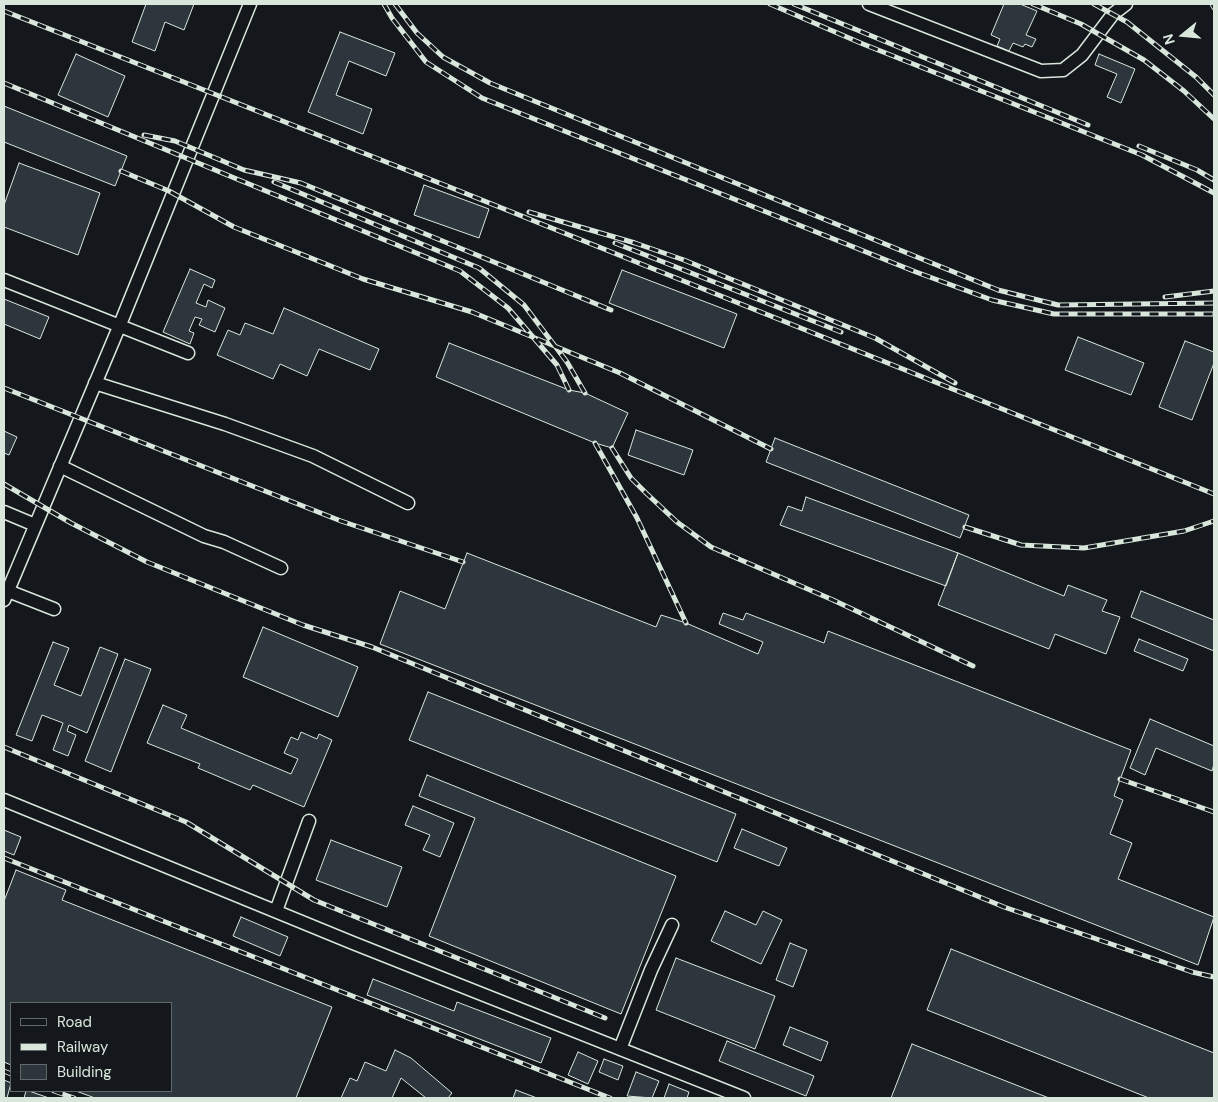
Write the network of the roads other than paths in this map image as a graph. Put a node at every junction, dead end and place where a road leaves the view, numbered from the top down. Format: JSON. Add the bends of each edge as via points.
{"nodes":[{"id":1,"x":250,"y":4,"type":"edge"},
{"id":2,"x":869,"y":4,"type":"edge"},
{"id":3,"x":1126,"y":4,"type":"edge"},
{"id":4,"x":4,"y":280,"type":"edge"},
{"id":5,"x":119,"y":327,"type":"junction"},
{"id":6,"x":188,"y":353,"type":"dead end"},
{"id":7,"x":95,"y":383,"type":"junction"},
{"id":8,"x":60,"y":466,"type":"junction"},
{"id":9,"x":408,"y":503,"type":"dead end"},
{"id":10,"x":4,"y":512,"type":"edge"},
{"id":11,"x":35,"y":525,"type":"junction"},
{"id":12,"x":281,"y":568,"type":"dead end"},
{"id":13,"x":6,"y":596,"type":"edge"},
{"id":14,"x":54,"y":609,"type":"dead end"},
{"id":15,"x":4,"y":800,"type":"edge"},
{"id":16,"x":309,"y":822,"type":"dead end"},
{"id":17,"x":276,"y":911,"type":"junction"},
{"id":18,"x":672,"y":925,"type":"dead end"},
{"id":19,"x":620,"y":1049,"type":"junction"},
{"id":20,"x":744,"y":1098,"type":"edge"}],
"edges":[{"from":1,"to":5,"type":"street"},
{"from":2,"to":3,"type":"street","via":[[1041,71],[1063,70],[1082,55],[1113,14]]},
{"from":4,"to":5,"type":"street"},
{"from":5,"to":6,"type":"street"},
{"from":5,"to":7,"type":"street"},
{"from":7,"to":8,"type":"street"},
{"from":7,"to":9,"type":"street","via":[[313,456]]},
{"from":8,"to":11,"type":"street"},
{"from":8,"to":12,"type":"street","via":[[204,536]]},
{"from":10,"to":11,"type":"street"},
{"from":11,"to":13,"type":"street"},
{"from":13,"to":14,"type":"street"},
{"from":15,"to":17,"type":"street"},
{"from":16,"to":17,"type":"street"},
{"from":17,"to":19,"type":"street"},
{"from":18,"to":19,"type":"street","via":[[650,970]]},
{"from":19,"to":20,"type":"street"}]}
